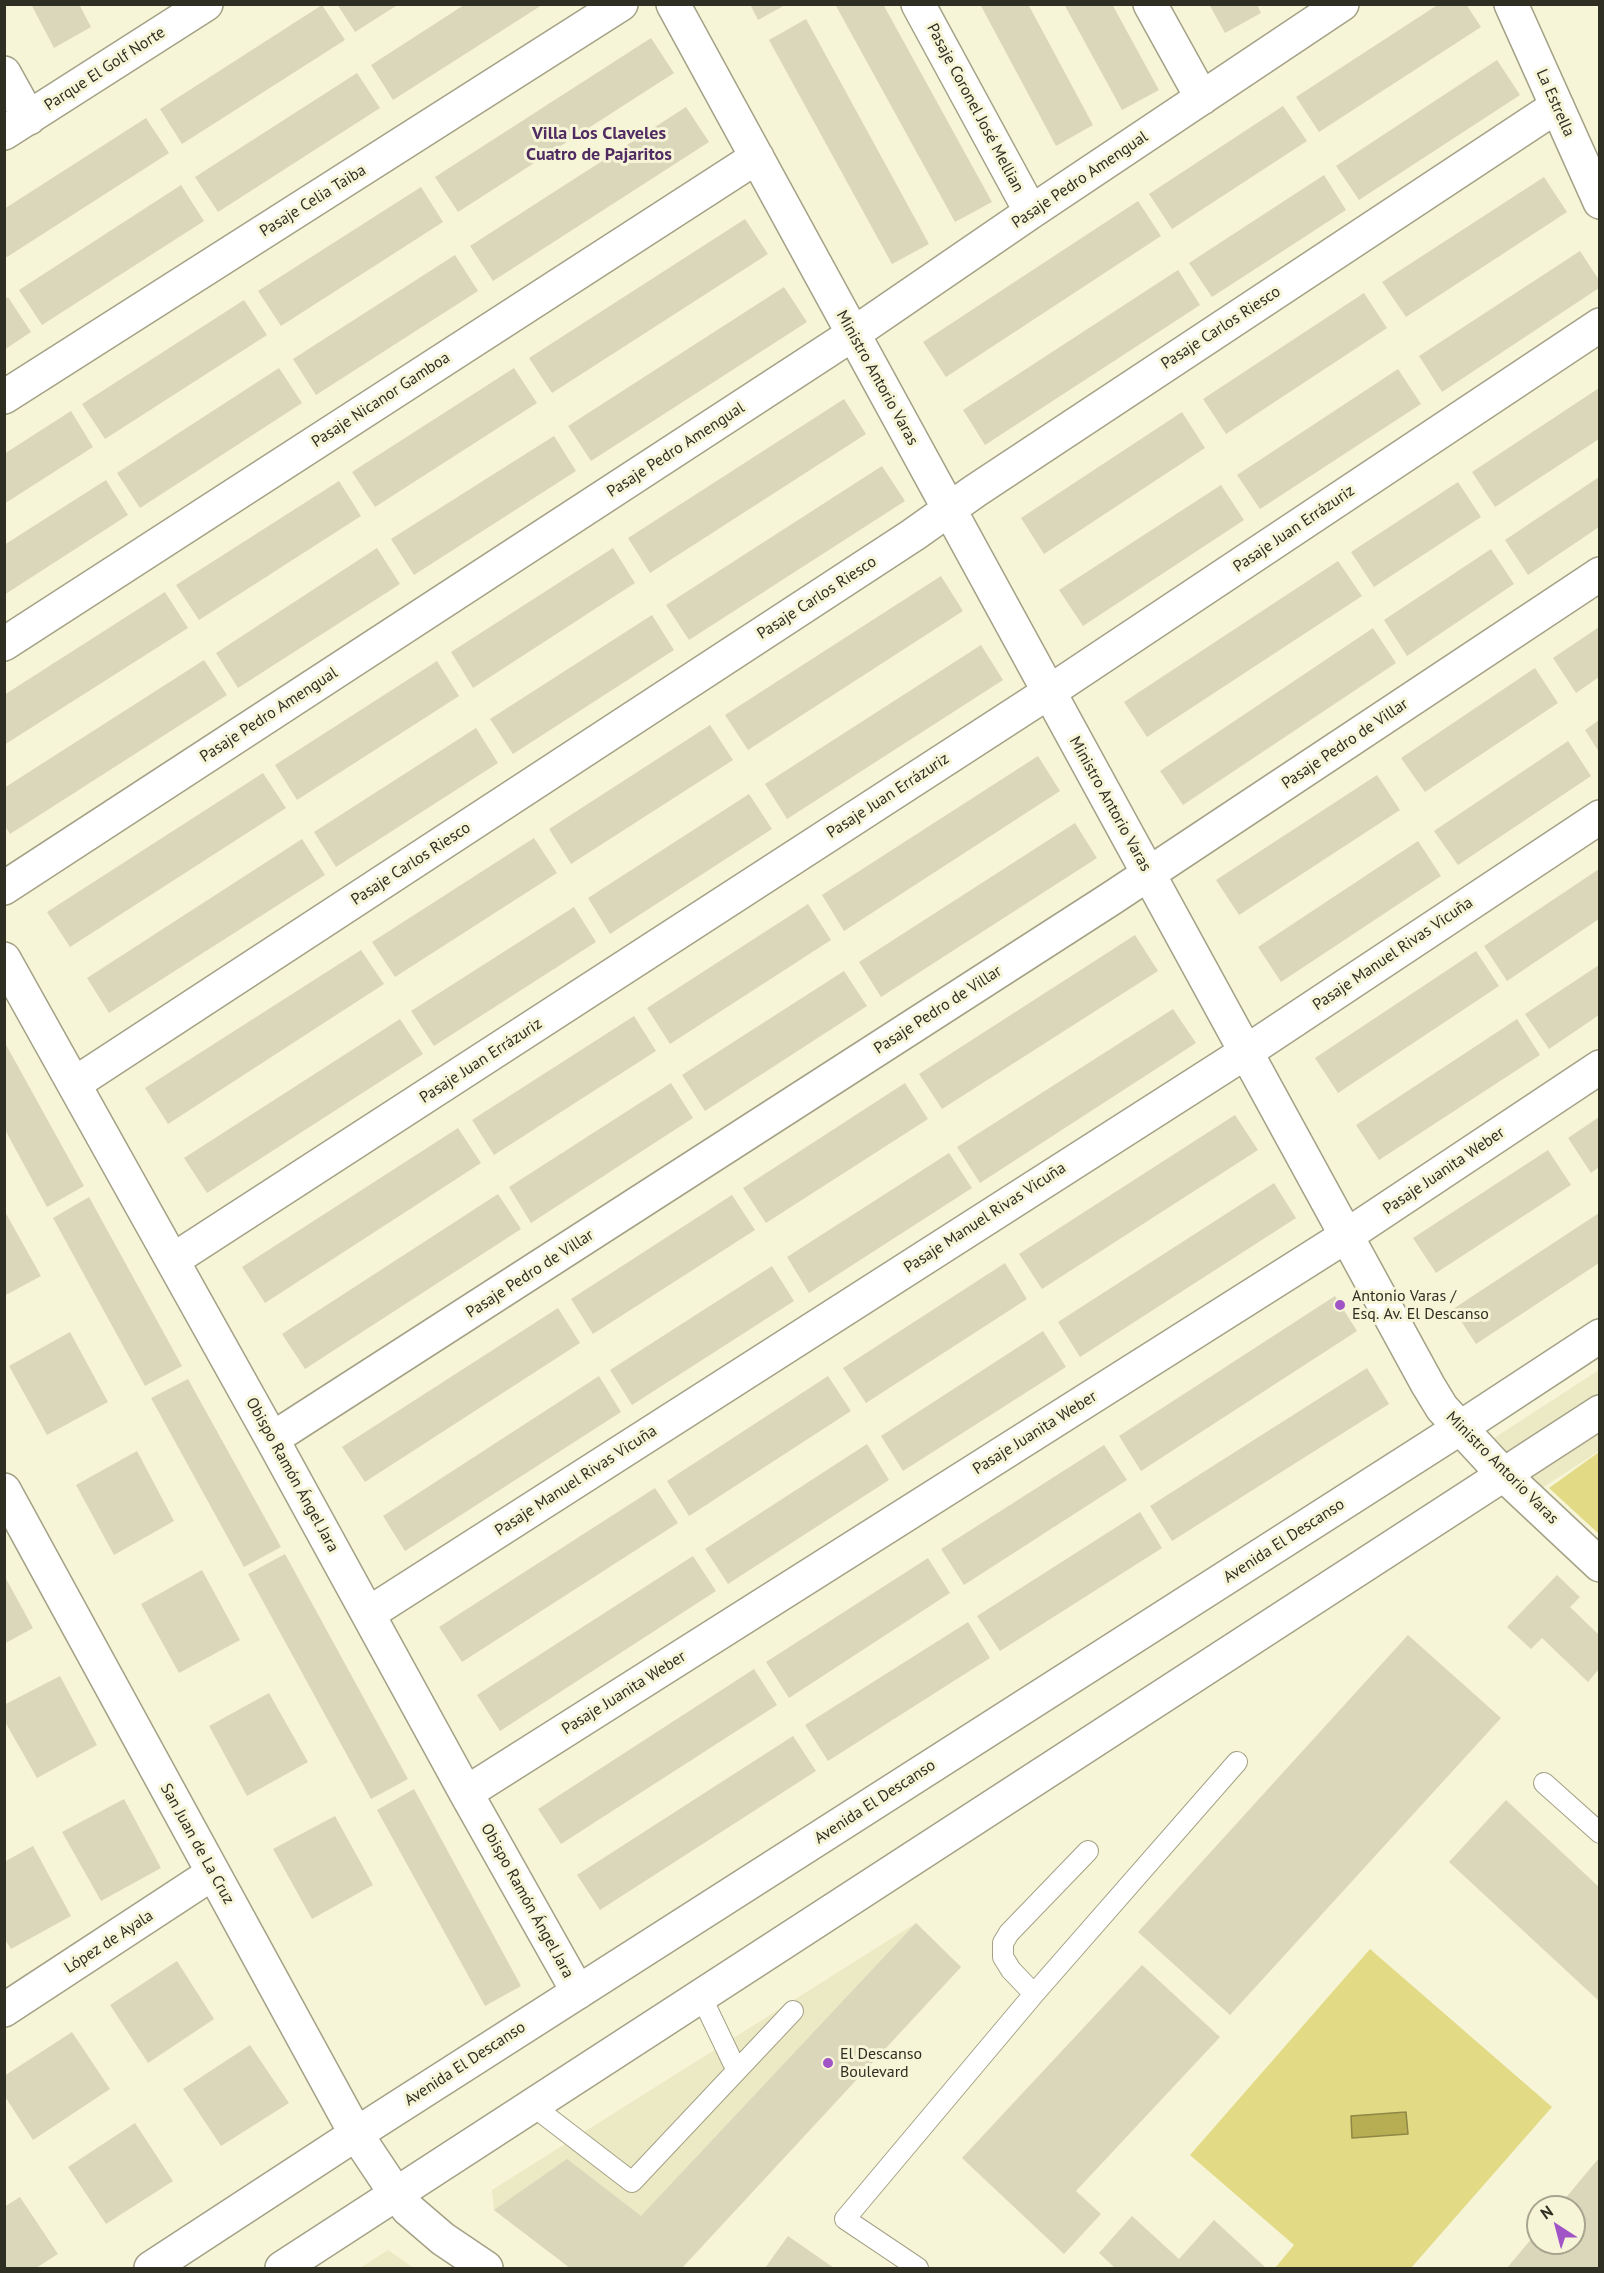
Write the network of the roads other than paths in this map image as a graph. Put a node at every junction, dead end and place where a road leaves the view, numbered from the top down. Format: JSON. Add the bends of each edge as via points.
{"nodes":[{"id":1,"x":621,"y":4,"type":"edge"},
{"id":2,"x":673,"y":4,"type":"edge"},
{"id":3,"x":918,"y":4,"type":"edge"},
{"id":4,"x":1150,"y":4,"type":"edge"},
{"id":5,"x":1342,"y":4,"type":"edge"},
{"id":6,"x":1511,"y":4,"type":"edge"},
{"id":7,"x":202,"y":5,"type":"edge"},
{"id":8,"x":4,"y":72,"type":"edge"},
{"id":9,"x":1202,"y":99,"type":"junction"},
{"id":10,"x":1557,"y":106,"type":"junction"},
{"id":11,"x":17,"y":125,"type":"edge"},
{"id":12,"x":757,"y":157,"type":"junction"},
{"id":13,"x":1599,"y":202,"type":"edge"},
{"id":14,"x":1031,"y":212,"type":"junction"},
{"id":15,"x":1599,"y":325,"type":"edge"},
{"id":16,"x":853,"y":334,"type":"junction"},
{"id":17,"x":4,"y":397,"type":"edge"},
{"id":18,"x":949,"y":509,"type":"junction"},
{"id":19,"x":1599,"y":574,"type":"edge"},
{"id":20,"x":4,"y":644,"type":"edge"},
{"id":21,"x":1049,"y":692,"type":"junction"},
{"id":22,"x":1599,"y":817,"type":"edge"},
{"id":23,"x":1149,"y":874,"type":"junction"},
{"id":24,"x":4,"y":888,"type":"edge"},
{"id":25,"x":4,"y":959,"type":"edge"},
{"id":26,"x":1246,"y":1052,"type":"junction"},
{"id":27,"x":1599,"y":1067,"type":"edge"},
{"id":28,"x":74,"y":1084,"type":"junction"},
{"id":29,"x":1346,"y":1236,"type":"junction"},
{"id":30,"x":172,"y":1260,"type":"junction"},
{"id":31,"x":1599,"y":1336,"type":"edge"},
{"id":32,"x":1599,"y":1412,"type":"edge"},
{"id":33,"x":1460,"y":1428,"type":"junction"},
{"id":34,"x":272,"y":1440,"type":"junction"},
{"id":35,"x":1504,"y":1475,"type":"junction"},
{"id":36,"x":4,"y":1490,"type":"edge"},
{"id":37,"x":1599,"y":1564,"type":"edge"},
{"id":38,"x":368,"y":1614,"type":"junction"},
{"id":39,"x":1237,"y":1762,"type":"dead end"},
{"id":40,"x":1544,"y":1783,"type":"dead end"},
{"id":41,"x":466,"y":1793,"type":"junction"},
{"id":42,"x":1599,"y":1833,"type":"edge"},
{"id":43,"x":1088,"y":1851,"type":"dead end"},
{"id":44,"x":213,"y":1873,"type":"junction"},
{"id":45,"x":578,"y":1992,"type":"junction"},
{"id":46,"x":1034,"y":1994,"type":"junction"},
{"id":47,"x":701,"y":1996,"type":"junction"},
{"id":48,"x":4,"y":2010,"type":"edge"},
{"id":49,"x":793,"y":2011,"type":"dead end"},
{"id":50,"x":736,"y":2069,"type":"junction"},
{"id":51,"x":533,"y":2106,"type":"junction"},
{"id":52,"x":356,"y":2134,"type":"junction"},
{"id":53,"x":396,"y":2194,"type":"junction"},
{"id":54,"x":151,"y":2268,"type":"edge"},
{"id":55,"x":282,"y":2268,"type":"edge"},
{"id":56,"x":486,"y":2268,"type":"edge"},
{"id":57,"x":918,"y":2268,"type":"edge"}],
"edges":[{"from":1,"to":17,"type":"street","name":"Pasaje Celia Taiba"},
{"from":2,"to":12,"type":"street","name":"Ministro Antorio Varas"},
{"from":3,"to":14,"type":"street","name":"Pasaje Coronel José Mellian"},
{"from":4,"to":9,"type":"street"},
{"from":5,"to":9,"type":"street","name":"Pasaje Pedro Amengual"},
{"from":6,"to":10,"type":"street","name":"La Estrella"},
{"from":7,"to":11,"type":"street","name":"Parque El Golf Norte"},
{"from":8,"to":11,"type":"street"},
{"from":9,"to":14,"type":"street","name":"Pasaje Pedro Amengual"},
{"from":10,"to":13,"type":"street","name":"La Estrella"},
{"from":10,"to":18,"type":"street","name":"Pasaje Carlos Riesco"},
{"from":12,"to":16,"type":"street","name":"Ministro Antorio Varas"},
{"from":12,"to":20,"type":"street","name":"Pasaje Nicanor Gamboa"},
{"from":14,"to":16,"type":"street","name":"Pasaje Pedro Amengual"},
{"from":15,"to":21,"type":"street","name":"Pasaje Juan Errázuriz"},
{"from":16,"to":18,"type":"street","name":"Ministro Antorio Varas"},
{"from":16,"to":24,"type":"street","name":"Pasaje Pedro Amengual"},
{"from":18,"to":21,"type":"street","name":"Ministro Antorio Varas"},
{"from":18,"to":28,"type":"street","name":"Pasaje Carlos Riesco"},
{"from":19,"to":23,"type":"street","name":"Pasaje Pedro de Villar"},
{"from":21,"to":23,"type":"street","name":"Ministro Antorio Varas"},
{"from":21,"to":30,"type":"street","name":"Pasaje Juan Errázuriz"},
{"from":22,"to":26,"type":"street","name":"Pasaje Manuel Rivas Vicuña"},
{"from":23,"to":26,"type":"street","name":"Ministro Antorio Varas"},
{"from":23,"to":34,"type":"street","name":"Pasaje Pedro de Villar"},
{"from":25,"to":28,"type":"street","name":"Obispo Ramón Ángel Jara"},
{"from":26,"to":29,"type":"street","name":"Ministro Antorio Varas"},
{"from":26,"to":38,"type":"street","name":"Pasaje Manuel Rivas Vicuña"},
{"from":27,"to":29,"type":"street","name":"Pasaje Juanita Weber"},
{"from":28,"to":30,"type":"street","name":"Obispo Ramón Ángel Jara"},
{"from":29,"to":33,"type":"street","name":"Ministro Antorio Varas","via":[[1428,1385]]},
{"from":29,"to":41,"type":"street","name":"Pasaje Juanita Weber"},
{"from":30,"to":34,"type":"street","name":"Obispo Ramón Ángel Jara"},
{"from":31,"to":33,"type":"street","name":"Avenida El Descanso"},
{"from":32,"to":35,"type":"street"},
{"from":33,"to":35,"type":"street","name":"Ministro Antorio Varas"},
{"from":33,"to":45,"type":"street","name":"Avenida El Descanso"},
{"from":34,"to":38,"type":"street","name":"Obispo Ramón Ángel Jara"},
{"from":35,"to":37,"type":"street","name":"Ministro Antorio Varas"},
{"from":35,"to":47,"type":"street"},
{"from":36,"to":44,"type":"street","name":"San Juan de La Cruz"},
{"from":38,"to":41,"type":"street","name":"Obispo Ramón Ángel Jara"},
{"from":39,"to":46,"type":"lane"},
{"from":40,"to":42,"type":"lane"},
{"from":41,"to":45,"type":"street","name":"Obispo Ramón Ángel Jara"},
{"from":43,"to":46,"type":"lane","via":[[1009,1932],[1004,1943],[1003,1957]]},
{"from":44,"to":48,"type":"street","name":"López de Ayala"},
{"from":44,"to":52,"type":"street","name":"San Juan de La Cruz"},
{"from":45,"to":52,"type":"street","name":"Avenida El Descanso"},
{"from":46,"to":57,"type":"lane","via":[[845,2219]]},
{"from":47,"to":50,"type":"lane"},
{"from":47,"to":51,"type":"street"},
{"from":49,"to":50,"type":"lane"},
{"from":50,"to":51,"type":"lane","via":[[632,2182]]},
{"from":51,"to":53,"type":"street"},
{"from":52,"to":53,"type":"street","name":"San Juan de La Cruz"},
{"from":52,"to":54,"type":"street","name":"Avenida El Descanso"},
{"from":53,"to":55,"type":"street"},
{"from":53,"to":56,"type":"street","name":"San Juan de La Cruz","via":[[421,2222]]}]}
